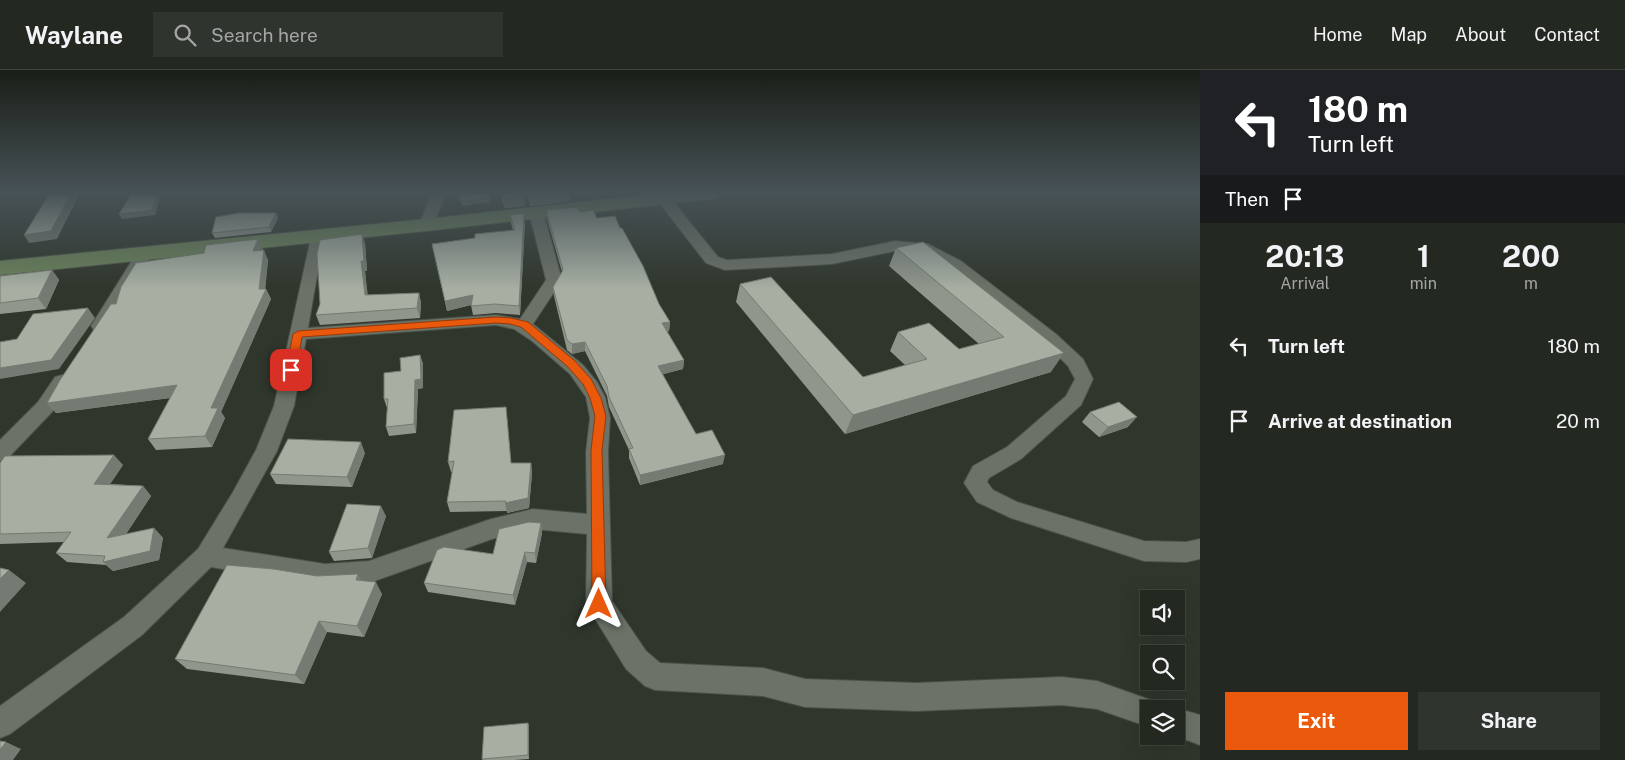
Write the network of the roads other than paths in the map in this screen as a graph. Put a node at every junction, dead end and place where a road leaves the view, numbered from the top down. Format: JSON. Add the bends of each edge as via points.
{"nodes":[{"id":1,"x":424,"y":225,"type":"edge"},
{"id":2,"x":539,"y":225,"type":"edge"},
{"id":3,"x":684,"y":225,"type":"edge"},
{"id":4,"x":316,"y":236,"type":"junction"},
{"id":5,"x":144,"y":254,"type":"junction"},
{"id":6,"x":0,"y":268,"type":"edge"},
{"id":7,"x":524,"y":325,"type":"junction"},
{"id":8,"x":298,"y":334,"type":"junction"},
{"id":9,"x":92,"y":337,"type":"edge"},
{"id":10,"x":72,"y":368,"type":"edge"},
{"id":11,"x":0,"y":453,"type":"edge"},
{"id":12,"x":599,"y":524,"type":"junction"},
{"id":13,"x":1200,"y":548,"type":"edge"},
{"id":14,"x":206,"y":556,"type":"junction"},
{"id":15,"x":1140,"y":710,"type":"edge"},
{"id":16,"x":0,"y":724,"type":"edge"},
{"id":17,"x":1185,"y":725,"type":"edge"},
{"id":18,"x":1200,"y":730,"type":"edge"}],
"edges":[{"from":1,"to":4,"type":"main road"},
{"from":2,"to":7,"type":"street","via":[[554,280]]},
{"from":3,"to":13,"type":"street","via":[[712,260],[726,264],[832,259],[895,246],[923,247],[955,264],[1050,338],[1076,363],[1084,379],[1074,400],[1014,453],[981,472],[975,482],[985,496],[1010,509],[1144,551],[1186,552]]},
{"from":4,"to":5,"type":"main road"},
{"from":4,"to":8,"type":"street"},
{"from":5,"to":6,"type":"main road"},
{"from":5,"to":9,"type":"street"},
{"from":7,"to":8,"type":"street","via":[[496,320]]},
{"from":7,"to":12,"type":"street","via":[[571,364],[587,382],[595,398],[600,416],[596,450]]},
{"from":8,"to":14,"type":"street","via":[[284,406],[266,451]]},
{"from":10,"to":11,"type":"street","via":[[46,407]]},
{"from":12,"to":14,"type":"street","via":[[532,519],[491,529],[369,572],[325,575]]},
{"from":12,"to":15,"type":"street","via":[[599,604],[636,660],[655,676],[763,682],[805,693],[916,697],[1062,691],[1097,695]]},
{"from":14,"to":16,"type":"street","via":[[133,626]]},
{"from":17,"to":18,"type":"street"}]}
